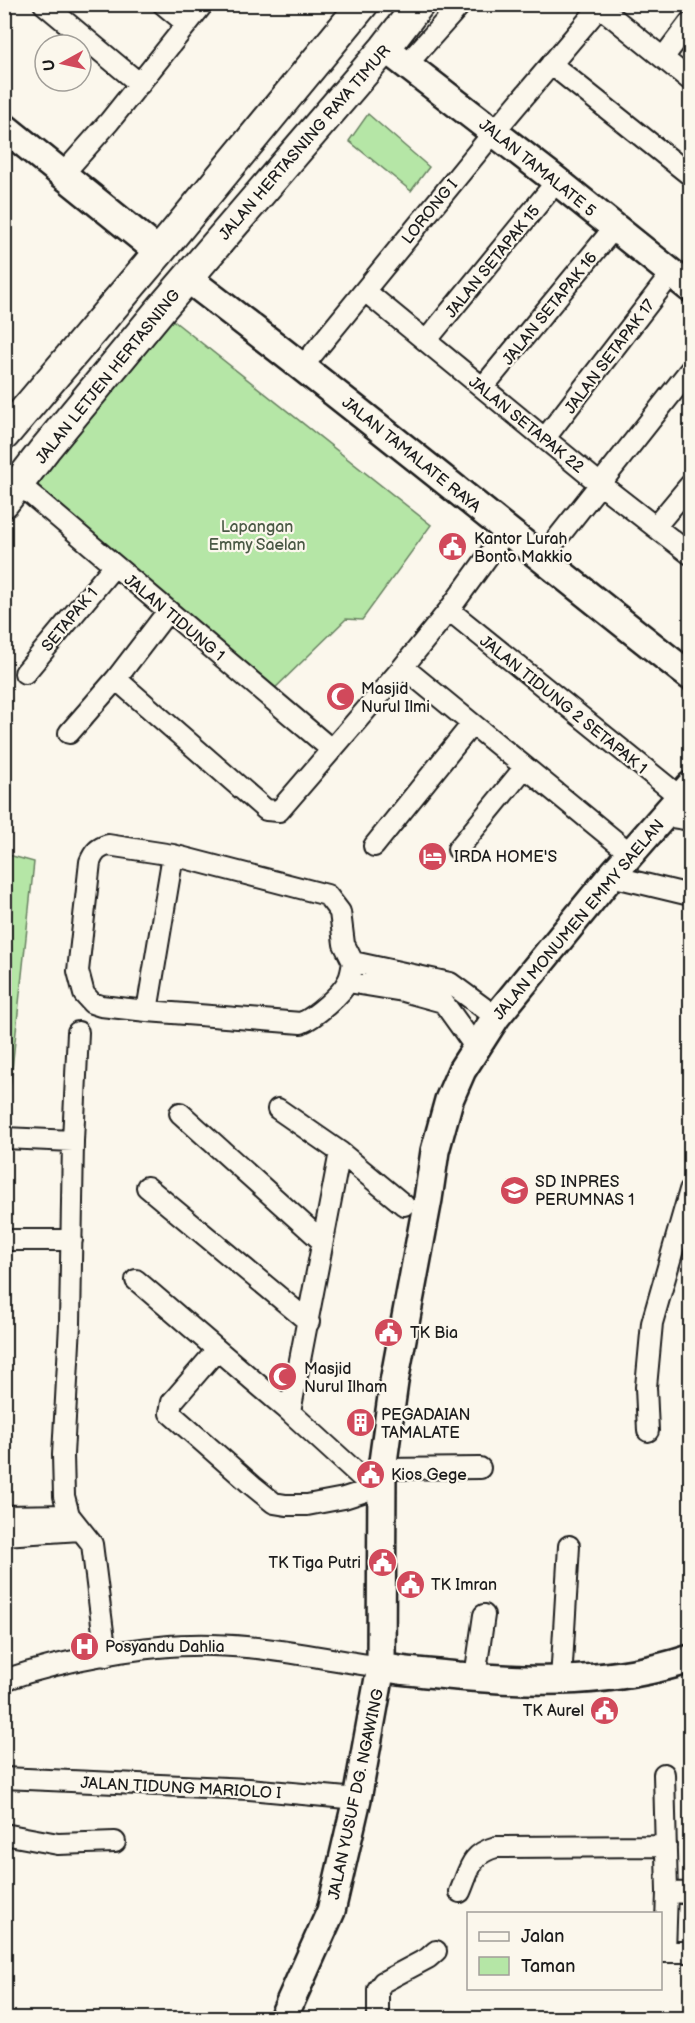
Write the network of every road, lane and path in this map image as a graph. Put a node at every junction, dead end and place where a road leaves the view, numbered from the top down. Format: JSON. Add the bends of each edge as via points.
{"nodes":[{"id":1,"x":44,"y":4,"type":"edge"},
{"id":2,"x":163,"y":4,"type":"edge"},
{"id":3,"x":202,"y":4,"type":"edge"},
{"id":4,"x":363,"y":4,"type":"edge"},
{"id":5,"x":419,"y":4,"type":"edge"},
{"id":6,"x":461,"y":4,"type":"edge"},
{"id":7,"x":601,"y":6,"type":"edge"},
{"id":8,"x":690,"y":21,"type":"edge"},
{"id":9,"x":187,"y":24,"type":"junction"},
{"id":10,"x":396,"y":56,"type":"junction"},
{"id":11,"x":663,"y":58,"type":"junction"},
{"id":12,"x":551,"y":64,"type":"junction"},
{"id":13,"x":690,"y":80,"type":"edge"},
{"id":14,"x":140,"y":84,"type":"junction"},
{"id":15,"x":4,"y":127,"type":"edge"},
{"id":16,"x":494,"y":132,"type":"junction"},
{"id":17,"x":63,"y":174,"type":"junction"},
{"id":18,"x":690,"y":175,"type":"edge"},
{"id":19,"x":557,"y":181,"type":"junction"},
{"id":20,"x":614,"y":228,"type":"junction"},
{"id":21,"x":159,"y":252,"type":"junction"},
{"id":22,"x":187,"y":278,"type":"junction"},
{"id":23,"x":681,"y":281,"type":"edge"},
{"id":24,"x":365,"y":291,"type":"junction"},
{"id":25,"x":426,"y":341,"type":"junction"},
{"id":26,"x":303,"y":366,"type":"junction"},
{"id":27,"x":690,"y":370,"type":"edge"},
{"id":28,"x":483,"y":387,"type":"junction"},
{"id":29,"x":4,"y":435,"type":"edge"},
{"id":30,"x":545,"y":438,"type":"junction"},
{"id":31,"x":600,"y":484,"type":"junction"},
{"id":32,"x":690,"y":485,"type":"edge"},
{"id":33,"x":12,"y":493,"type":"edge"},
{"id":34,"x":656,"y":527,"type":"junction"},
{"id":35,"x":507,"y":530,"type":"junction"},
{"id":36,"x":690,"y":554,"type":"edge"},
{"id":37,"x":541,"y":559,"type":"junction"},
{"id":38,"x":114,"y":566,"type":"junction"},
{"id":39,"x":449,"y":610,"type":"junction"},
{"id":40,"x":168,"y":611,"type":"junction"},
{"id":41,"x":403,"y":668,"type":"junction"},
{"id":42,"x":25,"y":673,"type":"dead end"},
{"id":43,"x":690,"y":676,"type":"edge"},
{"id":44,"x":116,"y":679,"type":"junction"},
{"id":45,"x":472,"y":724,"type":"junction"},
{"id":46,"x":69,"y":732,"type":"dead end"},
{"id":47,"x":332,"y":750,"type":"junction"},
{"id":48,"x":525,"y":767,"type":"junction"},
{"id":49,"x":682,"y":805,"type":"edge"},
{"id":50,"x":374,"y":846,"type":"dead end"},
{"id":51,"x":458,"y":849,"type":"dead end"},
{"id":52,"x":631,"y":854,"type":"junction"},
{"id":53,"x":173,"y":855,"type":"junction"},
{"id":54,"x":611,"y":876,"type":"junction"},
{"id":55,"x":690,"y":895,"type":"edge"},
{"id":56,"x":353,"y":962,"type":"junction"},
{"id":57,"x":348,"y":982,"type":"junction"},
{"id":58,"x":446,"y":993,"type":"junction"},
{"id":59,"x":147,"y":1011,"type":"junction"},
{"id":60,"x":495,"y":1017,"type":"junction"},
{"id":61,"x":78,"y":1032,"type":"dead end"},
{"id":62,"x":476,"y":1048,"type":"junction"},
{"id":63,"x":278,"y":1109,"type":"dead end"},
{"id":64,"x":180,"y":1113,"type":"dead end"},
{"id":65,"x":4,"y":1138,"type":"edge"},
{"id":66,"x":73,"y":1142,"type":"junction"},
{"id":67,"x":340,"y":1152,"type":"junction"},
{"id":68,"x":147,"y":1186,"type":"dead end"},
{"id":69,"x":690,"y":1190,"type":"edge"},
{"id":70,"x":404,"y":1205,"type":"dead end"},
{"id":71,"x":4,"y":1240,"type":"edge"},
{"id":72,"x":72,"y":1240,"type":"junction"},
{"id":73,"x":322,"y":1241,"type":"junction"},
{"id":74,"x":136,"y":1280,"type":"dead end"},
{"id":75,"x":309,"y":1322,"type":"junction"},
{"id":76,"x":217,"y":1350,"type":"junction"},
{"id":77,"x":290,"y":1412,"type":"junction"},
{"id":78,"x":648,"y":1431,"type":"dead end"},
{"id":79,"x":480,"y":1468,"type":"dead end"},
{"id":80,"x":379,"y":1484,"type":"junction"},
{"id":81,"x":4,"y":1516,"type":"edge"},
{"id":82,"x":75,"y":1523,"type":"junction"},
{"id":83,"x":4,"y":1535,"type":"edge"},
{"id":84,"x":569,"y":1546,"type":"dead end"},
{"id":85,"x":484,"y":1615,"type":"dead end"},
{"id":86,"x":105,"y":1656,"type":"junction"},
{"id":87,"x":690,"y":1659,"type":"edge"},
{"id":88,"x":381,"y":1667,"type":"junction"},
{"id":89,"x":475,"y":1677,"type":"junction"},
{"id":90,"x":4,"y":1680,"type":"edge"},
{"id":91,"x":561,"y":1681,"type":"junction"},
{"id":92,"x":664,"y":1774,"type":"dead end"},
{"id":93,"x":4,"y":1778,"type":"edge"},
{"id":94,"x":357,"y":1799,"type":"junction"},
{"id":95,"x":4,"y":1834,"type":"edge"},
{"id":96,"x":115,"y":1842,"type":"dead end"},
{"id":97,"x":666,"y":1846,"type":"junction"},
{"id":98,"x":460,"y":1892,"type":"dead end"},
{"id":99,"x":667,"y":1892,"type":"junction"},
{"id":100,"x":690,"y":1893,"type":"edge"},
{"id":101,"x":436,"y":1951,"type":"dead end"},
{"id":102,"x":663,"y":1952,"type":"edge"},
{"id":103,"x":690,"y":1952,"type":"edge"},
{"id":104,"x":283,"y":2019,"type":"edge"},
{"id":105,"x":378,"y":2019,"type":"edge"}],
"edges":[{"from":1,"to":14,"type":"street"},
{"from":2,"to":9,"type":"street"},
{"from":3,"to":9,"type":"street"},
{"from":4,"to":21,"type":"main road"},
{"from":5,"to":10,"type":"main road","name":"JALAN HERTASNING RAYA TIMUR"},
{"from":6,"to":10,"type":"street"},
{"from":7,"to":11,"type":"street"},
{"from":7,"to":12,"type":"street","name":"LORONG I"},
{"from":8,"to":11,"type":"street"},
{"from":9,"to":14,"type":"street"},
{"from":10,"to":16,"type":"street","name":"JALAN TAMALATE 5"},
{"from":10,"to":22,"type":"main road","name":"JALAN HERTASNING RAYA TIMUR"},
{"from":11,"to":13,"type":"street"},
{"from":12,"to":16,"type":"street","name":"LORONG I"},
{"from":12,"to":18,"type":"street"},
{"from":14,"to":17,"type":"street"},
{"from":15,"to":17,"type":"street"},
{"from":16,"to":19,"type":"street","name":"JALAN TAMALATE 5"},
{"from":16,"to":24,"type":"street","name":"LORONG I"},
{"from":17,"to":21,"type":"street"},
{"from":19,"to":20,"type":"street","name":"JALAN TAMALATE 5"},
{"from":19,"to":25,"type":"street","name":"JALAN SETAPAK 15"},
{"from":20,"to":23,"type":"street","name":"JALAN TAMALATE 5"},
{"from":20,"to":28,"type":"street","name":"JALAN SETAPAK 16"},
{"from":21,"to":29,"type":"main road"},
{"from":22,"to":26,"type":"street","name":"JALAN TAMALATE RAYA"},
{"from":22,"to":33,"type":"main road","name":"JALAN LETJEN HERTASNING"},
{"from":23,"to":30,"type":"street","name":"JALAN SETAPAK 17"},
{"from":24,"to":25,"type":"street","name":"JALAN SETAPAK 22"},
{"from":24,"to":26,"type":"street","name":"LORONG I"},
{"from":25,"to":28,"type":"street","name":"JALAN SETAPAK 22"},
{"from":26,"to":35,"type":"street","name":"JALAN TAMALATE RAYA"},
{"from":27,"to":31,"type":"street"},
{"from":28,"to":30,"type":"street","name":"JALAN SETAPAK 22"},
{"from":30,"to":31,"type":"street","name":"JALAN SETAPAK 22"},
{"from":31,"to":34,"type":"street","name":"JALAN SETAPAK 22"},
{"from":31,"to":37,"type":"street"},
{"from":32,"to":34,"type":"street"},
{"from":33,"to":38,"type":"street","name":"JALAN TIDUNG 1"},
{"from":34,"to":36,"type":"street","name":"JALAN SETAPAK 22"},
{"from":35,"to":37,"type":"street","name":"JALAN TAMALATE RAYA"},
{"from":35,"to":39,"type":"street"},
{"from":37,"to":43,"type":"street","name":"JALAN TAMALATE RAYA"},
{"from":38,"to":40,"type":"street","name":"JALAN TIDUNG 1"},
{"from":38,"to":42,"type":"street","name":"SETAPAK 1"},
{"from":39,"to":41,"type":"street"},
{"from":39,"to":49,"type":"street","name":"JALAN TIDUNG 2 SETAPAK 1"},
{"from":40,"to":44,"type":"street"},
{"from":40,"to":47,"type":"street","name":"JALAN TIDUNG 1"},
{"from":41,"to":45,"type":"street"},
{"from":41,"to":47,"type":"street"},
{"from":44,"to":46,"type":"street"},
{"from":44,"to":47,"type":"street","via":[[266,810],[279,811],[286,805]]},
{"from":45,"to":48,"type":"street"},
{"from":45,"to":50,"type":"street"},
{"from":48,"to":51,"type":"street"},
{"from":48,"to":52,"type":"street"},
{"from":49,"to":52,"type":"street","name":"JALAN MONUMEN EMMY SAELAN"},
{"from":52,"to":54,"type":"street","name":"JALAN MONUMEN EMMY SAELAN"},
{"from":53,"to":56,"type":"street","via":[[327,895],[340,912],[344,944]]},
{"from":53,"to":59,"type":"street"},
{"from":53,"to":59,"type":"street","via":[[108,845],[99,848],[90,862],[78,971],[84,994],[101,1006]]},
{"from":54,"to":55,"type":"street"},
{"from":54,"to":60,"type":"street","name":"JALAN MONUMEN EMMY SAELAN"},
{"from":56,"to":57,"type":"street"},
{"from":56,"to":58,"type":"street"},
{"from":57,"to":58,"type":"street"},
{"from":57,"to":59,"type":"street","via":[[322,1010],[301,1023]]},
{"from":58,"to":60,"type":"street"},
{"from":58,"to":62,"type":"street"},
{"from":60,"to":62,"type":"street","name":"JALAN MONUMEN EMMY SAELAN"},
{"from":61,"to":66,"type":"street"},
{"from":62,"to":80,"type":"street","name":"JALAN MONUMEN EMMY SAELAN","via":[[449,1100],[435,1151]]},
{"from":63,"to":67,"type":"street"},
{"from":64,"to":73,"type":"street"},
{"from":65,"to":66,"type":"street"},
{"from":66,"to":72,"type":"street"},
{"from":67,"to":70,"type":"street"},
{"from":67,"to":73,"type":"street"},
{"from":68,"to":75,"type":"street"},
{"from":69,"to":78,"type":"street","via":[[652,1323],[646,1387]]},
{"from":71,"to":72,"type":"street"},
{"from":72,"to":82,"type":"street","via":[[63,1455],[64,1496]]},
{"from":73,"to":75,"type":"street"},
{"from":74,"to":76,"type":"street"},
{"from":75,"to":77,"type":"street"},
{"from":76,"to":77,"type":"street"},
{"from":76,"to":80,"type":"street","via":[[172,1402],[170,1413],[253,1486],[274,1503],[307,1505]]},
{"from":77,"to":80,"type":"street"},
{"from":79,"to":80,"type":"street"},
{"from":80,"to":88,"type":"street","name":"JALAN MONUMEN EMMY SAELAN"},
{"from":81,"to":82,"type":"street"},
{"from":82,"to":83,"type":"street"},
{"from":82,"to":86,"type":"street","via":[[92,1544]]},
{"from":84,"to":91,"type":"street"},
{"from":85,"to":89,"type":"street"},
{"from":86,"to":88,"type":"street","via":[[212,1645]]},
{"from":86,"to":90,"type":"street"},
{"from":87,"to":91,"type":"street","via":[[637,1674]]},
{"from":88,"to":89,"type":"street"},
{"from":88,"to":94,"type":"street","name":"JALAN YUSUF DG. NGAWING"},
{"from":89,"to":91,"type":"street"},
{"from":92,"to":97,"type":"street"},
{"from":93,"to":94,"type":"street","name":"JALAN TIDUNG MARIOLO I","via":[[249,1789]]},
{"from":94,"to":104,"type":"street","name":"JALAN YUSUF DG. NGAWING","via":[[330,1911]]},
{"from":95,"to":96,"type":"street","via":[[58,1844]]},
{"from":97,"to":98,"type":"street","via":[[496,1847],[483,1850],[474,1858]]},
{"from":97,"to":99,"type":"street"},
{"from":99,"to":100,"type":"street"},
{"from":99,"to":102,"type":"street"},
{"from":101,"to":105,"type":"street","via":[[382,1982],[378,1989]]},
{"from":102,"to":103,"type":"street"}]}
